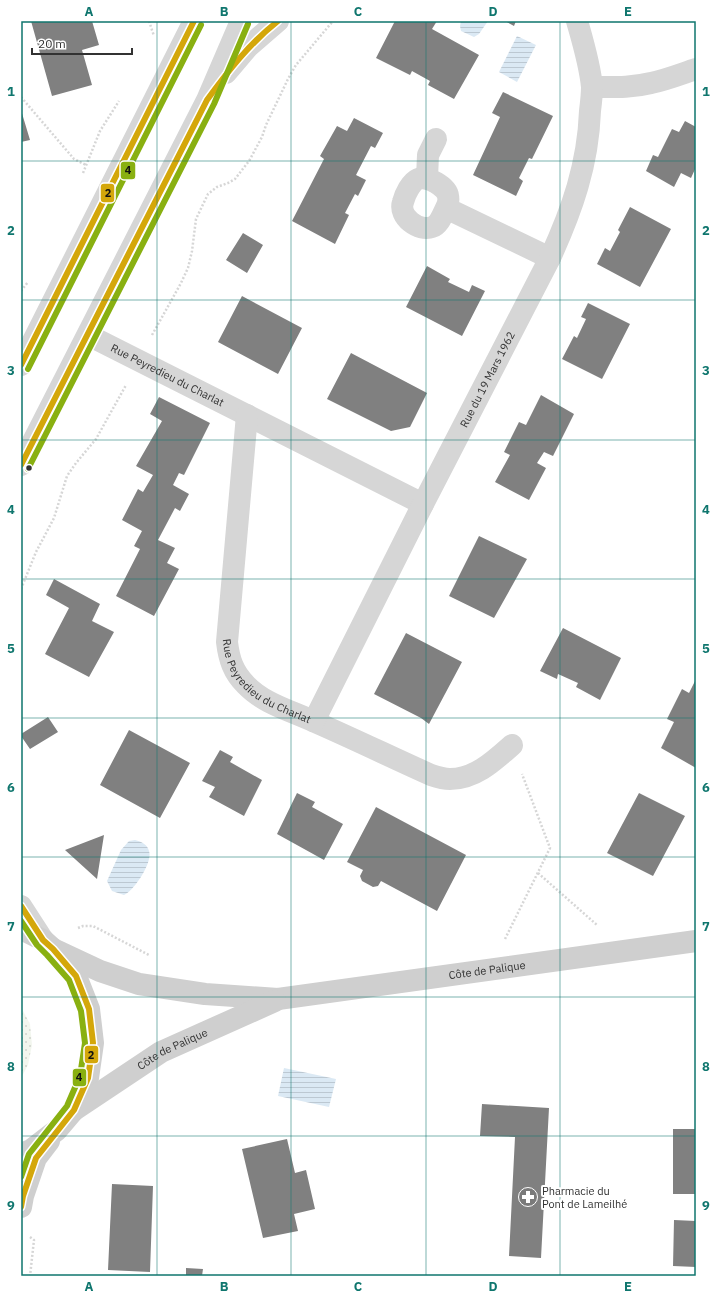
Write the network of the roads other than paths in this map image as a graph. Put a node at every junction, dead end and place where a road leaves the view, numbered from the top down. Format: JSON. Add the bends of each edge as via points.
{"nodes":[{"id":1,"x":194,"y":21,"type":"edge"},
{"id":2,"x":242,"y":21,"type":"edge"},
{"id":3,"x":278,"y":21,"type":"edge"},
{"id":4,"x":577,"y":21,"type":"edge"},
{"id":5,"x":696,"y":69,"type":"edge"},
{"id":6,"x":592,"y":87,"type":"junction"},
{"id":7,"x":207,"y":100,"type":"junction"},
{"id":8,"x":436,"y":139,"type":"dead end"},
{"id":9,"x":427,"y":178,"type":"junction"},
{"id":10,"x":446,"y":208,"type":"junction"},
{"id":11,"x":550,"y":258,"type":"junction"},
{"id":12,"x":88,"y":335,"type":"junction"},
{"id":13,"x":21,"y":364,"type":"edge"},
{"id":14,"x":247,"y":415,"type":"junction"},
{"id":15,"x":21,"y":465,"type":"edge"},
{"id":16,"x":423,"y":504,"type":"junction"},
{"id":17,"x":314,"y":721,"type":"junction"},
{"id":18,"x":512,"y":745,"type":"road end"},
{"id":19,"x":21,"y":906,"type":"edge"},
{"id":20,"x":21,"y":928,"type":"edge"},
{"id":21,"x":696,"y":941,"type":"edge"},
{"id":22,"x":48,"y":944,"type":"junction"},
{"id":23,"x":278,"y":999,"type":"junction"},
{"id":24,"x":74,"y":1110,"type":"junction"},
{"id":25,"x":57,"y":1130,"type":"junction"},
{"id":26,"x":21,"y":1154,"type":"edge"},
{"id":27,"x":21,"y":1207,"type":"edge"}],
"edges":[{"from":1,"to":13,"type":"street"},
{"from":2,"to":7,"type":"street"},
{"from":3,"to":7,"type":"street","via":[[248,47]]},
{"from":4,"to":6,"type":"street","name":"Rue du 19 Mars 1962"},
{"from":5,"to":6,"type":"street","via":[[644,85],[620,88]]},
{"from":6,"to":11,"type":"street","name":"Rue du 19 Mars 1962","via":[[590,129],[577,192]]},
{"from":7,"to":12,"type":"street"},
{"from":8,"to":9,"type":"street","via":[[428,155]]},
{"from":9,"to":10,"type":"street","via":[[444,187],[448,195]]},
{"from":9,"to":10,"type":"street","via":[[418,179],[412,184],[402,203],[402,212],[407,220],[424,228],[432,227],[438,223]]},
{"from":10,"to":11,"type":"street"},
{"from":11,"to":16,"type":"street","name":"Rue du 19 Mars 1962"},
{"from":12,"to":14,"type":"street","name":"Rue Peyredieu du Charlat"},
{"from":12,"to":15,"type":"street"},
{"from":14,"to":16,"type":"street","name":"Rue Peyredieu du Charlat"},
{"from":14,"to":17,"type":"street","name":"Rue Peyredieu du Charlat","via":[[226,642],[229,659],[245,685],[255,694]]},
{"from":16,"to":17,"type":"street","name":"Rue du 19 Mars 1962"},
{"from":17,"to":18,"type":"street","name":"Rue Peyredieu du Charlat","via":[[431,775],[449,779],[467,777],[491,764]]},
{"from":19,"to":22,"type":"street"},
{"from":20,"to":22,"type":"main road","name":"Côte de Palique"},
{"from":21,"to":23,"type":"main road","name":"Côte de Palique"},
{"from":22,"to":23,"type":"main road","name":"Côte de Palique","via":[[100,971],[139,984],[205,994]]},
{"from":22,"to":24,"type":"main road","via":[[76,976],[89,1008],[94,1043],[88,1078]]},
{"from":23,"to":24,"type":"main road","name":"Côte de Palique","via":[[160,1052]]},
{"from":24,"to":25,"type":"main road"},
{"from":25,"to":26,"type":"main road","via":[[31,1150]]},
{"from":25,"to":27,"type":"main road","via":[[36,1158]]}]}
